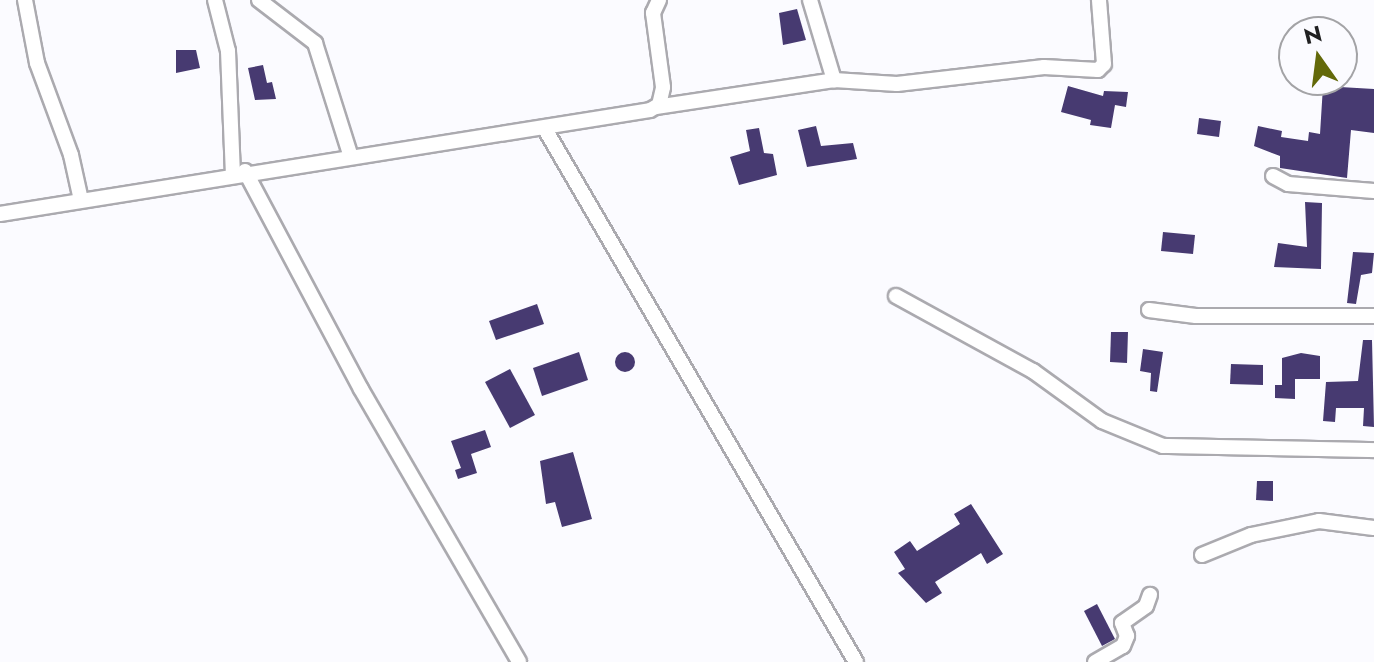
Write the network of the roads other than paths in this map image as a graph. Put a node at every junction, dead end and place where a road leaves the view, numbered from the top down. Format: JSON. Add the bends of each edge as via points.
{"nodes":[{"id":1,"x":25,"y":0,"type":"edge"},
{"id":2,"x":215,"y":0,"type":"edge"},
{"id":3,"x":259,"y":0,"type":"edge"},
{"id":4,"x":659,"y":0,"type":"edge"},
{"id":5,"x":810,"y":0,"type":"edge"},
{"id":6,"x":1099,"y":0,"type":"edge"},
{"id":7,"x":834,"y":80,"type":"junction"},
{"id":8,"x":656,"y":107,"type":"junction"},
{"id":9,"x":545,"y":129,"type":"junction"},
{"id":10,"x":350,"y":154,"type":"junction"},
{"id":11,"x":239,"y":172,"type":"junction"},
{"id":12,"x":1273,"y":176,"type":"dead end"},
{"id":13,"x":1374,"y":191,"type":"edge"},
{"id":14,"x":81,"y":200,"type":"junction"},
{"id":15,"x":0,"y":214,"type":"edge"},
{"id":16,"x":896,"y":296,"type":"dead end"},
{"id":17,"x":1149,"y":310,"type":"dead end"},
{"id":18,"x":1374,"y":316,"type":"edge"},
{"id":19,"x":1374,"y":450,"type":"edge"},
{"id":20,"x":1374,"y":528,"type":"edge"},
{"id":21,"x":1202,"y":555,"type":"dead end"},
{"id":22,"x":1150,"y":595,"type":"dead end"},
{"id":23,"x":519,"y":662,"type":"edge"},
{"id":24,"x":856,"y":662,"type":"edge"},
{"id":25,"x":1095,"y":662,"type":"edge"}],
"edges":[{"from":1,"to":14,"type":"street","via":[[37,63],[71,155]]},
{"from":2,"to":11,"type":"street","via":[[228,51]]},
{"from":3,"to":10,"type":"street","via":[[315,43]]},
{"from":4,"to":8,"type":"street","via":[[653,13],[663,87]]},
{"from":5,"to":7,"type":"street"},
{"from":6,"to":7,"type":"street","via":[[1104,64],[1098,70],[1044,67],[897,84]]},
{"from":7,"to":8,"type":"street"},
{"from":8,"to":9,"type":"street"},
{"from":9,"to":10,"type":"street"},
{"from":9,"to":24,"type":"street"},
{"from":10,"to":11,"type":"street"},
{"from":11,"to":14,"type":"street"},
{"from":11,"to":23,"type":"street"},
{"from":12,"to":13,"type":"street","via":[[1288,184]]},
{"from":14,"to":15,"type":"street"},
{"from":16,"to":19,"type":"street","via":[[1033,371],[1102,421],[1163,446]]},
{"from":17,"to":18,"type":"street","via":[[1196,316]]},
{"from":20,"to":21,"type":"street","via":[[1319,521],[1251,535]]},
{"from":22,"to":25,"type":"street","via":[[1146,606],[1122,623],[1127,636],[1123,646]]}]}
